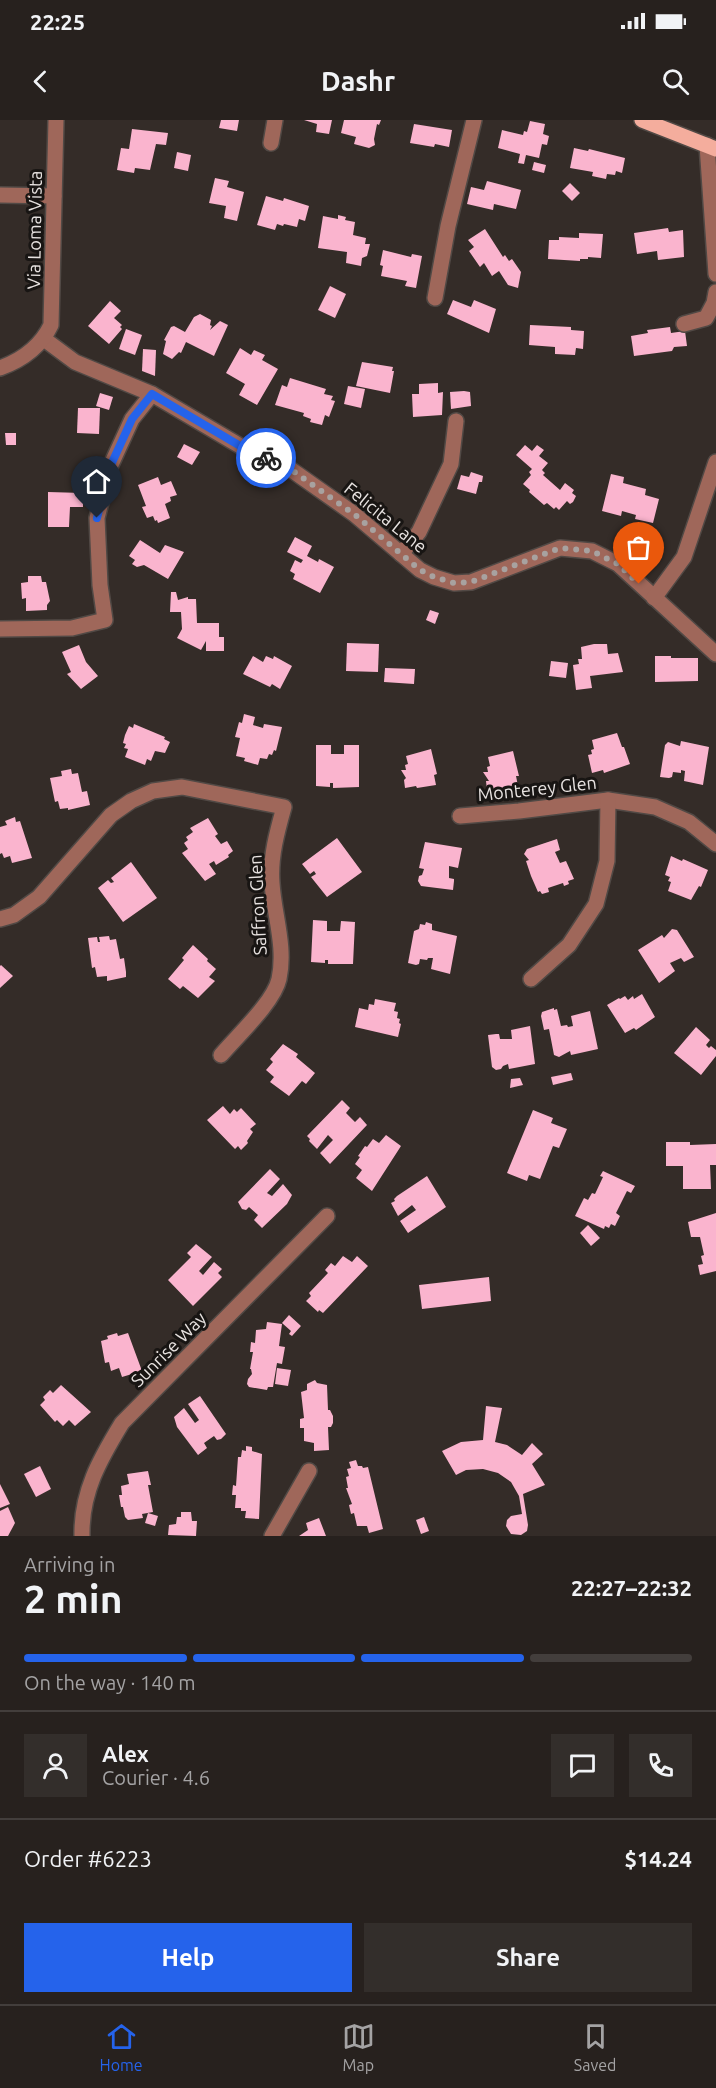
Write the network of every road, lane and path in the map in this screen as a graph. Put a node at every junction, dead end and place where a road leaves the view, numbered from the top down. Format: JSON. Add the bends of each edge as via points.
{"nodes":[{"id":1,"x":275,"y":120,"type":"edge"},
{"id":2,"x":474,"y":120,"type":"edge"},
{"id":3,"x":642,"y":120,"type":"edge"},
{"id":4,"x":53,"y":121,"type":"edge"},
{"id":5,"x":271,"y":143,"type":"dead end"},
{"id":6,"x":712,"y":147,"type":"edge"},
{"id":7,"x":0,"y":195,"type":"edge"},
{"id":8,"x":54,"y":196,"type":"junction"},
{"id":9,"x":716,"y":274,"type":"edge"},
{"id":10,"x":716,"y":292,"type":"edge"},
{"id":11,"x":435,"y":298,"type":"dead end"},
{"id":12,"x":684,"y":324,"type":"dead end"},
{"id":13,"x":44,"y":339,"type":"junction"},
{"id":14,"x":0,"y":368,"type":"edge"},
{"id":15,"x":152,"y":394,"type":"junction"},
{"id":16,"x":456,"y":421,"type":"dead end"},
{"id":17,"x":716,"y":462,"type":"edge"},
{"id":18,"x":401,"y":554,"type":"junction"},
{"id":19,"x":654,"y":598,"type":"junction"},
{"id":20,"x":0,"y":629,"type":"edge"},
{"id":21,"x":716,"y":654,"type":"edge"},
{"id":22,"x":608,"y":800,"type":"junction"},
{"id":23,"x":460,"y":816,"type":"dead end"},
{"id":24,"x":716,"y":844,"type":"edge"},
{"id":25,"x":0,"y":919,"type":"edge"},
{"id":26,"x":531,"y":979,"type":"dead end"},
{"id":27,"x":221,"y":1055,"type":"dead end"},
{"id":28,"x":327,"y":1216,"type":"dead end"},
{"id":29,"x":309,"y":1471,"type":"dead end"},
{"id":30,"x":82,"y":1536,"type":"edge"},
{"id":31,"x":272,"y":1536,"type":"edge"}],
"edges":[{"from":1,"to":5,"type":"street"},
{"from":2,"to":11,"type":"street"},
{"from":3,"to":6,"type":"main road"},
{"from":4,"to":8,"type":"street","name":"Via Loma Vista"},
{"from":6,"to":9,"type":"street"},
{"from":7,"to":8,"type":"street"},
{"from":8,"to":13,"type":"street","name":"Via Loma Vista","via":[[51,325]]},
{"from":10,"to":12,"type":"street","via":[[706,318]]},
{"from":13,"to":14,"type":"street","via":[[18,361]]},
{"from":13,"to":15,"type":"street","name":"Felicita Lane","via":[[75,362]]},
{"from":15,"to":18,"type":"street","name":"Felicita Lane","via":[[247,450],[286,466],[354,514]]},
{"from":15,"to":20,"type":"street","via":[[132,419],[110,467],[97,518],[105,620],[72,628]]},
{"from":16,"to":18,"type":"street","via":[[452,464],[419,532]]},
{"from":17,"to":19,"type":"street","via":[[684,557]]},
{"from":18,"to":19,"type":"street","name":"Felicita Lane","via":[[420,570],[454,583],[471,582],[560,548],[592,551],[618,564]]},
{"from":19,"to":21,"type":"street","name":"Felicita Lane"},
{"from":22,"to":23,"type":"street","name":"Monterey Glen"},
{"from":22,"to":24,"type":"street","name":"Monterey Glen","via":[[656,807],[689,822]]},
{"from":22,"to":26,"type":"street","via":[[607,861],[596,904],[569,945]]},
{"from":25,"to":27,"type":"street","name":"Saffron Glen","via":[[15,915],[39,897],[111,815],[153,791],[182,787],[284,807],[273,845],[272,880],[282,950],[279,980],[266,1003]]},
{"from":28,"to":30,"type":"street","name":"Sunrise Way","via":[[122,1423],[99,1459],[88,1489]]},
{"from":29,"to":31,"type":"street"}]}
